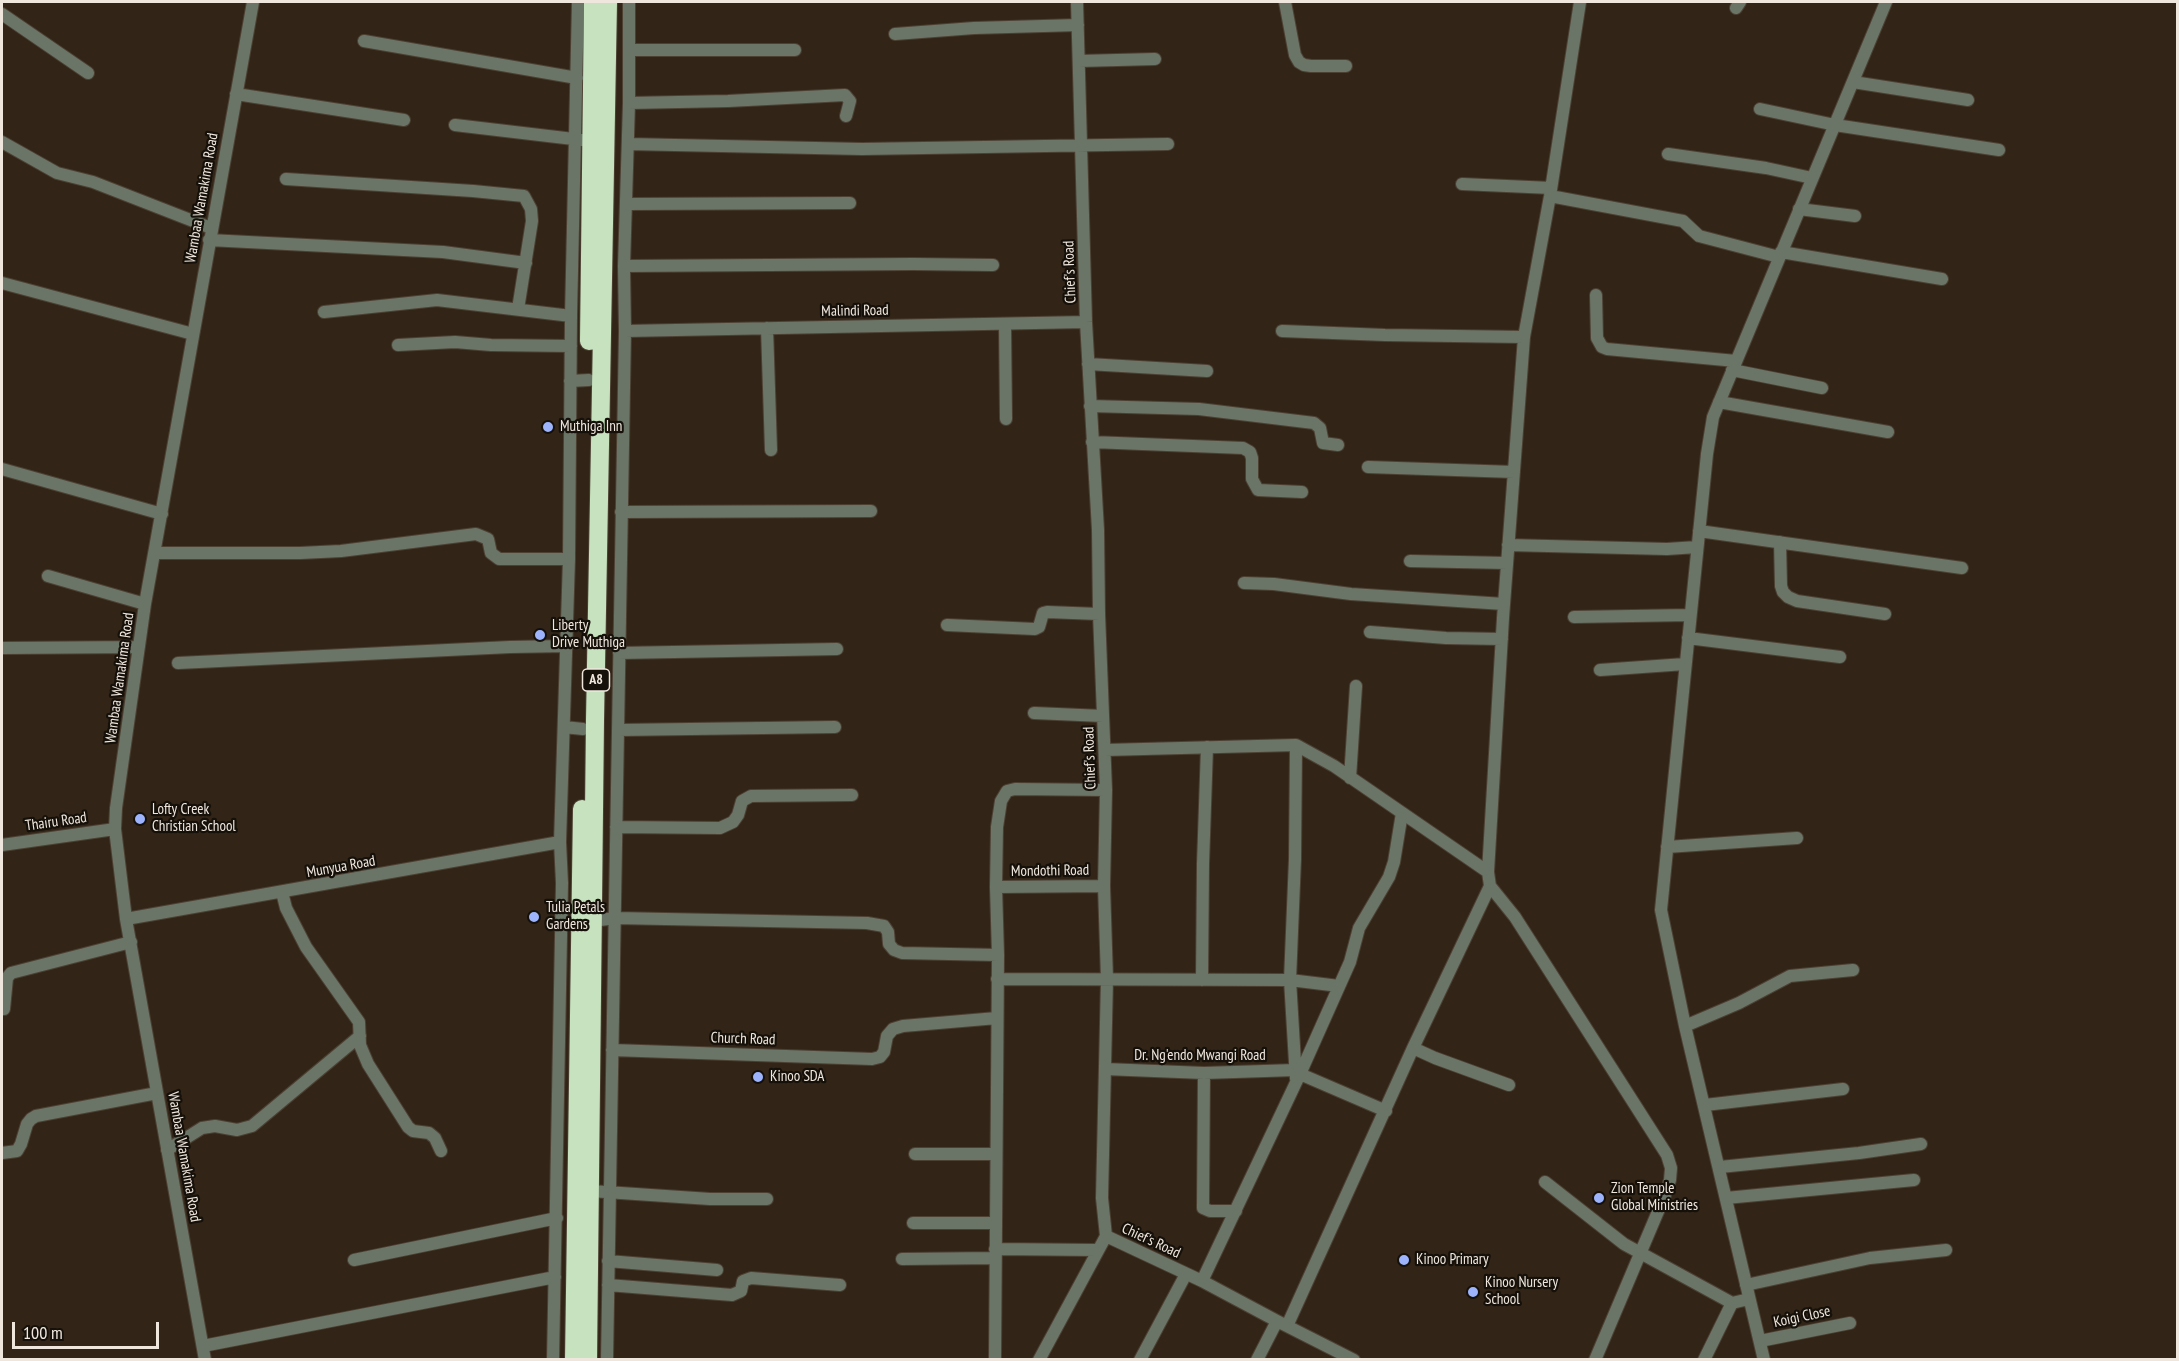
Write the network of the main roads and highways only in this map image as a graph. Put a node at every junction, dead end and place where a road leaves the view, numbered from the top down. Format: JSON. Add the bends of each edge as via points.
{"nodes":[{"id":1,"x":593,"y":2,"type":"edge"},
{"id":2,"x":608,"y":2,"type":"edge"},
{"id":3,"x":587,"y":380,"type":"junction"},
{"id":4,"x":574,"y":1359,"type":"edge"},
{"id":5,"x":588,"y":1359,"type":"edge"}],
"edges":[{"from":1,"to":3,"type":"highway","number":"A8","via":[[584,140]]},
{"from":2,"to":3,"type":"highway","number":"A8"},
{"from":3,"to":4,"type":"highway","number":"A8"},
{"from":3,"to":5,"type":"highway","number":"A8","via":[[598,530],[593,921],[600,1193]]}]}
